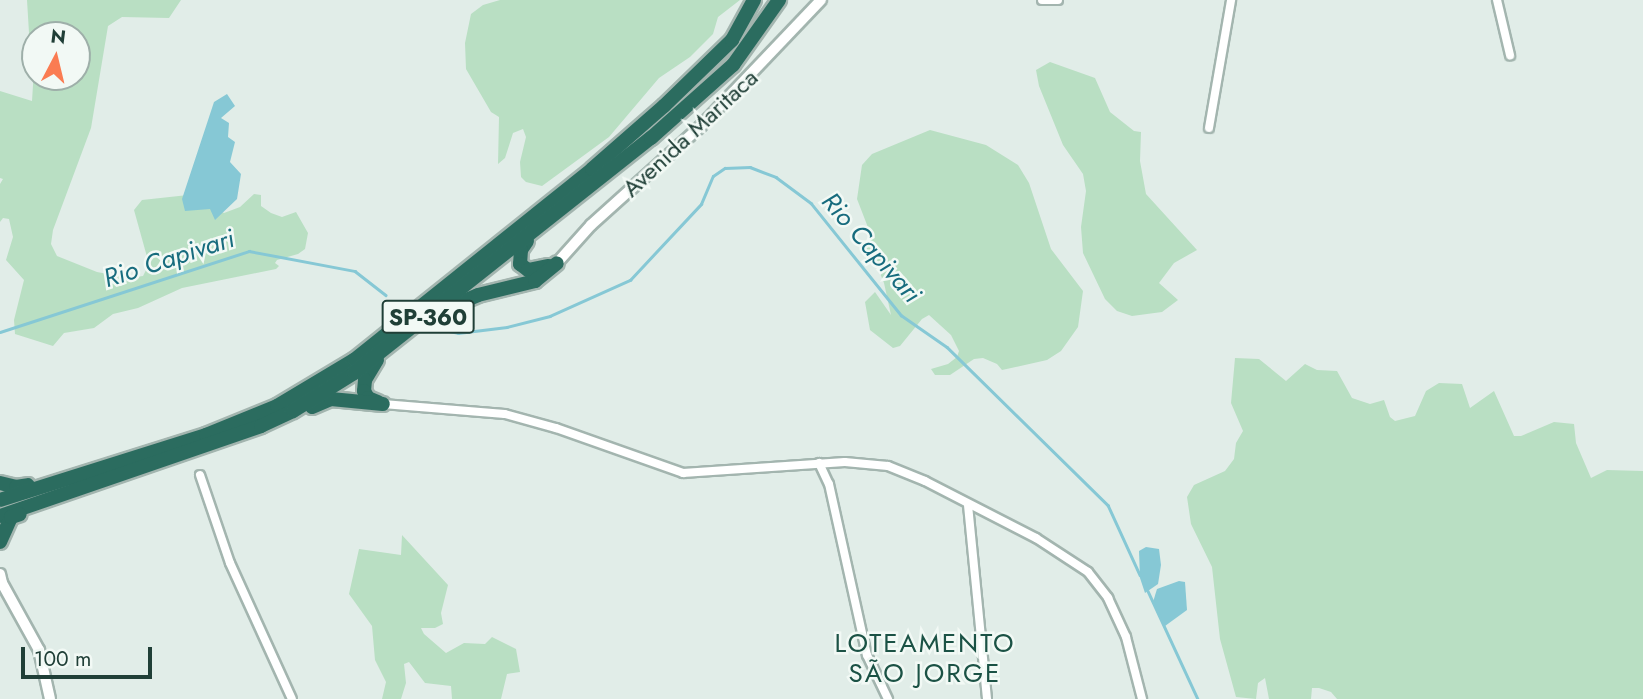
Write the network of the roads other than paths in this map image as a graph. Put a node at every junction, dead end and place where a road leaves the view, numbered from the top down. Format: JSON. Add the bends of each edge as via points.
{"nodes":[{"id":1,"x":754,"y":0,"type":"edge"},
{"id":2,"x":779,"y":0,"type":"edge"},
{"id":3,"x":821,"y":0,"type":"edge"},
{"id":4,"x":1042,"y":0,"type":"edge"},
{"id":5,"x":1058,"y":0,"type":"edge"},
{"id":6,"x":1231,"y":0,"type":"edge"},
{"id":7,"x":1497,"y":0,"type":"edge"},
{"id":8,"x":1510,"y":55,"type":"dead end"},
{"id":9,"x":1209,"y":128,"type":"dead end"},
{"id":10,"x":529,"y":237,"type":"junction"},
{"id":11,"x":557,"y":263,"type":"junction"},
{"id":12,"x":424,"y":320,"type":"junction"},
{"id":13,"x":381,"y":354,"type":"junction"},
{"id":14,"x":383,"y":404,"type":"junction"},
{"id":15,"x":261,"y":426,"type":"junction"},
{"id":16,"x":819,"y":463,"type":"junction"},
{"id":17,"x":77,"y":474,"type":"junction"},
{"id":18,"x":200,"y":475,"type":"dead end"},
{"id":19,"x":0,"y":483,"type":"edge"},
{"id":20,"x":68,"y":492,"type":"junction"},
{"id":21,"x":0,"y":500,"type":"edge"},
{"id":22,"x":968,"y":505,"type":"junction"},
{"id":23,"x":0,"y":516,"type":"edge"},
{"id":24,"x":0,"y":542,"type":"edge"},
{"id":25,"x":0,"y":574,"type":"edge"},
{"id":26,"x":50,"y":699,"type":"edge"},
{"id":27,"x":292,"y":699,"type":"edge"},
{"id":28,"x":888,"y":699,"type":"edge"},
{"id":29,"x":987,"y":699,"type":"edge"},
{"id":30,"x":1142,"y":699,"type":"edge"}],
"edges":[{"from":1,"to":17,"type":"highway","number":"SP-360","via":[[732,40],[664,106],[354,360],[277,406],[206,435]]},
{"from":2,"to":10,"type":"highway","number":"SP-360","via":[[733,65]]},
{"from":3,"to":11,"type":"street","name":"Avenida Maritaca","via":[[710,117],[591,225]]},
{"from":4,"to":5,"type":"street"},
{"from":6,"to":9,"type":"street"},
{"from":7,"to":8,"type":"street"},
{"from":10,"to":11,"type":"highway","via":[[520,264],[539,270]]},
{"from":10,"to":12,"type":"highway","number":"SP-360"},
{"from":11,"to":12,"type":"highway","via":[[535,281],[478,295]]},
{"from":12,"to":13,"type":"highway","number":"SP-360"},
{"from":13,"to":14,"type":"highway","via":[[364,388],[368,398]]},
{"from":13,"to":15,"type":"highway","number":"SP-360","via":[[293,411]]},
{"from":14,"to":15,"type":"highway","via":[[331,399]]},
{"from":14,"to":16,"type":"street","via":[[505,414],[683,473]]},
{"from":15,"to":20,"type":"highway","number":"SP-360"},
{"from":16,"to":22,"type":"street","via":[[888,466]]},
{"from":16,"to":28,"type":"street","via":[[829,484],[867,654]]},
{"from":17,"to":19,"type":"highway","via":[[16,487]]},
{"from":17,"to":21,"type":"highway","number":"SP-360"},
{"from":18,"to":27,"type":"street","via":[[230,563]]},
{"from":20,"to":23,"type":"highway","number":"SP-360"},
{"from":20,"to":24,"type":"highway","via":[[11,517]]},
{"from":22,"to":29,"type":"street"},
{"from":22,"to":30,"type":"street","via":[[1036,538],[1088,572],[1108,598],[1126,637]]},
{"from":25,"to":26,"type":"street","via":[[39,650]]}]}
